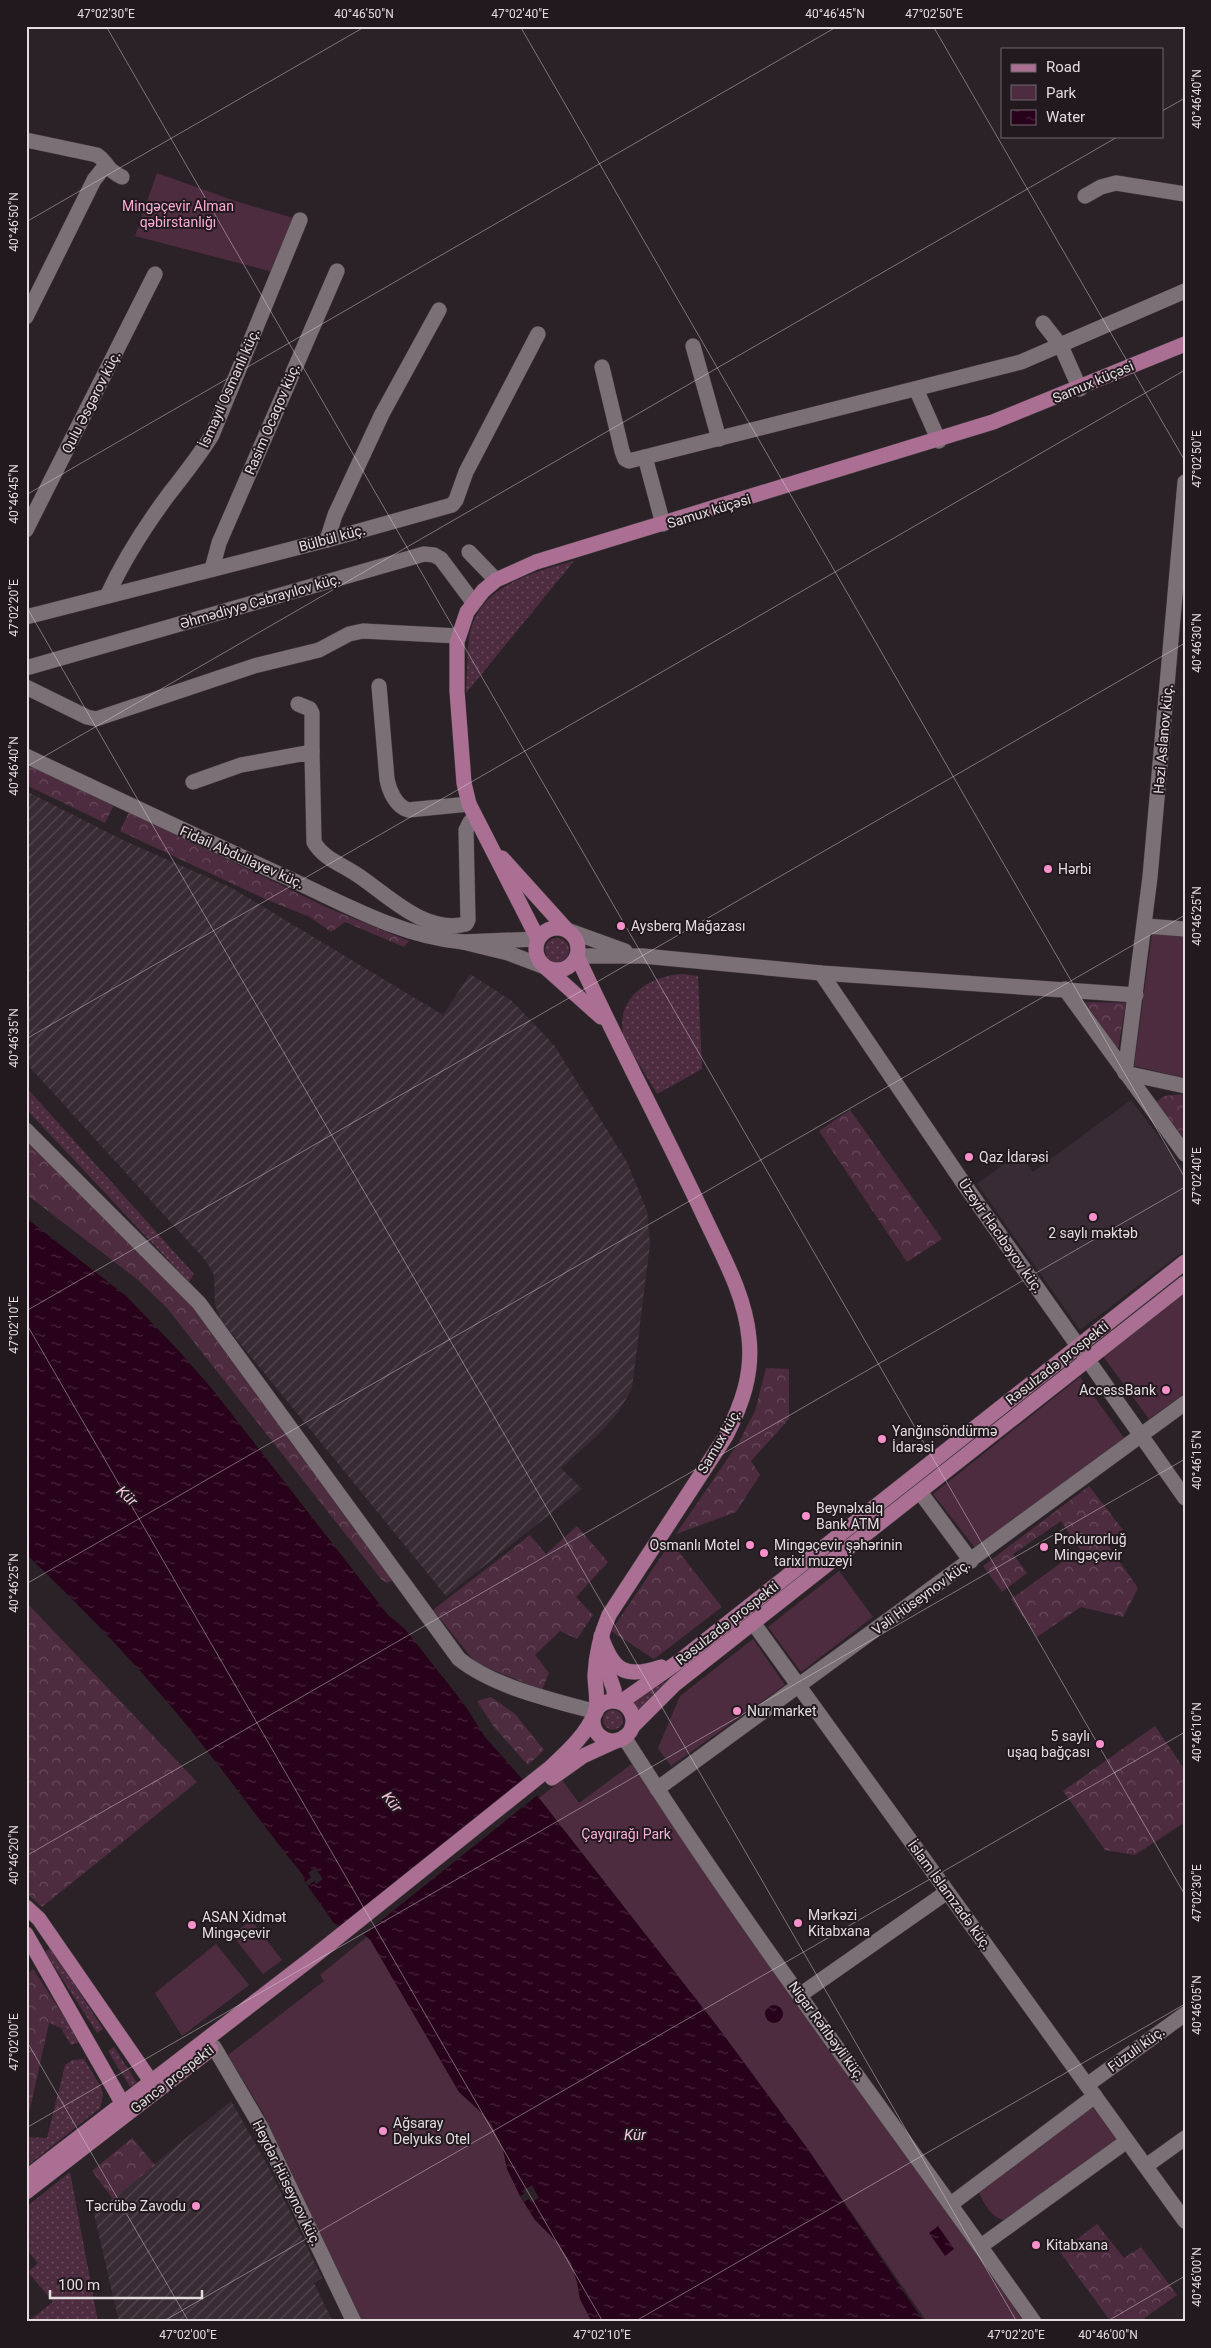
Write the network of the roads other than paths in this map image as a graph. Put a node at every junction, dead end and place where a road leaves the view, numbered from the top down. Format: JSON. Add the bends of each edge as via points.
{"nodes":[{"id":1,"x":26,"y":140,"type":"edge"},
{"id":2,"x":106,"y":165,"type":"junction"},
{"id":3,"x":122,"y":177,"type":"dead end"},
{"id":4,"x":1185,"y":194,"type":"edge"},
{"id":5,"x":1085,"y":196,"type":"dead end"},
{"id":6,"x":300,"y":220,"type":"dead end"},
{"id":7,"x":337,"y":271,"type":"dead end"},
{"id":8,"x":156,"y":274,"type":"dead end"},
{"id":9,"x":1185,"y":291,"type":"edge"},
{"id":10,"x":439,"y":310,"type":"dead end"},
{"id":11,"x":26,"y":317,"type":"edge"},
{"id":12,"x":1043,"y":324,"type":"dead end"},
{"id":13,"x":538,"y":334,"type":"dead end"},
{"id":14,"x":1184,"y":345,"type":"edge"},
{"id":15,"x":693,"y":346,"type":"dead end"},
{"id":16,"x":1061,"y":346,"type":"junction"},
{"id":17,"x":602,"y":367,"type":"dead end"},
{"id":18,"x":1080,"y":388,"type":"junction"},
{"id":19,"x":916,"y":389,"type":"junction"},
{"id":20,"x":719,"y":439,"type":"junction"},
{"id":21,"x":939,"y":440,"type":"junction"},
{"id":22,"x":645,"y":457,"type":"junction"},
{"id":23,"x":1185,"y":482,"type":"edge"},
{"id":24,"x":1184,"y":513,"type":"edge"},
{"id":25,"x":664,"y":524,"type":"junction"},
{"id":26,"x":26,"y":530,"type":"edge"},
{"id":27,"x":327,"y":540,"type":"junction"},
{"id":28,"x":469,"y":552,"type":"dead end"},
{"id":29,"x":212,"y":569,"type":"junction"},
{"id":30,"x":496,"y":580,"type":"junction"},
{"id":31,"x":108,"y":596,"type":"junction"},
{"id":32,"x":473,"y":602,"type":"junction"},
{"id":33,"x":26,"y":617,"type":"edge"},
{"id":34,"x":458,"y":636,"type":"junction"},
{"id":35,"x":26,"y":668,"type":"edge"},
{"id":36,"x":379,"y":686,"type":"dead end"},
{"id":37,"x":26,"y":687,"type":"edge"},
{"id":38,"x":298,"y":704,"type":"dead end"},
{"id":39,"x":312,"y":752,"type":"junction"},
{"id":40,"x":26,"y":756,"type":"edge"},
{"id":41,"x":193,"y":782,"type":"dead end"},
{"id":42,"x":472,"y":811,"type":"junction"},
{"id":43,"x":488,"y":842,"type":"junction"},
{"id":44,"x":1145,"y":926,"type":"junction"},
{"id":45,"x":1185,"y":929,"type":"edge"},
{"id":46,"x":567,"y":930,"type":"junction"},
{"id":47,"x":538,"y":939,"type":"junction"},
{"id":48,"x":462,"y":942,"type":"junction"},
{"id":49,"x":577,"y":956,"type":"junction"},
{"id":50,"x":643,"y":956,"type":"junction"},
{"id":51,"x":545,"y":967,"type":"junction"},
{"id":52,"x":821,"y":972,"type":"junction"},
{"id":53,"x":1065,"y":989,"type":"junction"},
{"id":54,"x":1136,"y":995,"type":"junction"},
{"id":55,"x":609,"y":1025,"type":"junction"},
{"id":56,"x":1125,"y":1073,"type":"junction"},
{"id":57,"x":1185,"y":1086,"type":"edge"},
{"id":58,"x":26,"y":1130,"type":"edge"},
{"id":59,"x":1185,"y":1154,"type":"edge"},
{"id":60,"x":1185,"y":1262,"type":"edge"},
{"id":61,"x":1185,"y":1283,"type":"edge"},
{"id":62,"x":1078,"y":1347,"type":"junction"},
{"id":63,"x":1088,"y":1360,"type":"junction"},
{"id":64,"x":1185,"y":1403,"type":"edge"},
{"id":65,"x":1140,"y":1435,"type":"junction"},
{"id":66,"x":920,"y":1492,"type":"junction"},
{"id":67,"x":1185,"y":1498,"type":"edge"},
{"id":68,"x":971,"y":1561,"type":"junction"},
{"id":69,"x":754,"y":1624,"type":"junction"},
{"id":70,"x":601,"y":1636,"type":"junction"},
{"id":71,"x":681,"y":1660,"type":"junction"},
{"id":72,"x":798,"y":1686,"type":"junction"},
{"id":73,"x":618,"y":1702,"type":"junction"},
{"id":74,"x":596,"y":1712,"type":"junction"},
{"id":75,"x":625,"y":1735,"type":"junction"},
{"id":76,"x":554,"y":1771,"type":"junction"},
{"id":77,"x":657,"y":1789,"type":"junction"},
{"id":78,"x":947,"y":1892,"type":"junction"},
{"id":79,"x":26,"y":1907,"type":"edge"},
{"id":80,"x":26,"y":1934,"type":"edge"},
{"id":81,"x":315,"y":1962,"type":"junction"},
{"id":82,"x":800,"y":1995,"type":"junction"},
{"id":83,"x":1185,"y":2014,"type":"edge"},
{"id":84,"x":214,"y":2047,"type":"junction"},
{"id":85,"x":155,"y":2086,"type":"junction"},
{"id":86,"x":1091,"y":2090,"type":"junction"},
{"id":87,"x":126,"y":2108,"type":"junction"},
{"id":88,"x":1185,"y":2138,"type":"edge"},
{"id":89,"x":1128,"y":2141,"type":"junction"},
{"id":90,"x":1146,"y":2166,"type":"junction"},
{"id":91,"x":26,"y":2178,"type":"edge"},
{"id":92,"x":26,"y":2192,"type":"edge"},
{"id":93,"x":951,"y":2204,"type":"junction"},
{"id":94,"x":1185,"y":2220,"type":"edge"},
{"id":95,"x":981,"y":2246,"type":"junction"},
{"id":96,"x":354,"y":2322,"type":"edge"},
{"id":97,"x":1034,"y":2322,"type":"edge"}],
"edges":[{"from":1,"to":2,"type":"street","via":[[97,155]]},
{"from":2,"to":3,"type":"street"},
{"from":2,"to":11,"type":"street","via":[[94,180]]},
{"from":4,"to":5,"type":"street","via":[[1116,183]]},
{"from":6,"to":31,"type":"street","name":"İsmayıl Osmanlı küç.","via":[[212,435],[124,564]]},
{"from":7,"to":29,"type":"street","name":"Rasim Ocaqov küç.","via":[[219,543]]},
{"from":8,"to":26,"type":"street","name":"Qulu Əsgərov küç."},
{"from":9,"to":16,"type":"street"},
{"from":10,"to":27,"type":"street","via":[[382,414],[335,515]]},
{"from":12,"to":16,"type":"street"},
{"from":13,"to":27,"type":"street","name":"Bülbül küç.","via":[[466,472],[454,503]]},
{"from":14,"to":18,"type":"main road","name":"Samux küçəsi"},
{"from":15,"to":20,"type":"street"},
{"from":16,"to":18,"type":"street"},
{"from":16,"to":19,"type":"street","via":[[1021,362]]},
{"from":17,"to":22,"type":"street","via":[[625,459]]},
{"from":18,"to":21,"type":"main road","name":"Samux küçəsi"},
{"from":19,"to":20,"type":"street"},
{"from":19,"to":21,"type":"street"},
{"from":20,"to":22,"type":"street"},
{"from":21,"to":25,"type":"main road","name":"Samux küçəsi"},
{"from":22,"to":25,"type":"street"},
{"from":23,"to":24,"type":"street","name":"Həzi Aslanov küç."},
{"from":24,"to":44,"type":"street","name":"Həzi Aslanov küç."},
{"from":25,"to":30,"type":"main road","name":"Samux küçəsi","via":[[536,562]]},
{"from":27,"to":29,"type":"street","name":"Bülbül küç."},
{"from":28,"to":30,"type":"street"},
{"from":29,"to":31,"type":"street","name":"Bülbül küç."},
{"from":30,"to":32,"type":"main road","name":"Samux küçəsi"},
{"from":31,"to":33,"type":"street","name":"Bülbül küç."},
{"from":32,"to":34,"type":"main road","name":"Samux küçəsi"},
{"from":32,"to":35,"type":"street","name":"Əhmədiyyə Cəbrayılov küç.","via":[[441,559],[424,554]]},
{"from":34,"to":37,"type":"street","via":[[363,631],[349,634],[319,650],[254,666],[96,719]]},
{"from":34,"to":42,"type":"main road","name":"Samux küçəsi","via":[[457,691],[464,783]]},
{"from":36,"to":42,"type":"street","via":[[387,779],[389,789],[402,808]]},
{"from":38,"to":39,"type":"street","via":[[310,708],[312,713]]},
{"from":39,"to":41,"type":"street","via":[[241,766]]},
{"from":39,"to":42,"type":"street","via":[[314,842],[318,850],[414,915],[438,923],[466,924],[466,830]]},
{"from":40,"to":48,"type":"street","name":"Fidail Abdullayev küç.","via":[[390,925],[434,938]]},
{"from":42,"to":43,"type":"main road","name":"Samux küçəsi"},
{"from":43,"to":46,"type":"main road"},
{"from":43,"to":47,"type":"main road"},
{"from":44,"to":45,"type":"street"},
{"from":44,"to":54,"type":"street","name":"Həzi Aslanov küç."},
{"from":46,"to":47,"type":"main road","via":[[554,928]]},
{"from":46,"to":49,"type":"main road","via":[[575,939]]},
{"from":46,"to":50,"type":"street"},
{"from":47,"to":48,"type":"street"},
{"from":47,"to":51,"type":"main road","via":[[535,951]]},
{"from":48,"to":51,"type":"street","via":[[508,953]]},
{"from":49,"to":50,"type":"street"},
{"from":49,"to":51,"type":"main road","via":[[563,969]]},
{"from":49,"to":55,"type":"main road","name":"Samux küç."},
{"from":50,"to":52,"type":"street"},
{"from":51,"to":55,"type":"main road"},
{"from":52,"to":53,"type":"street"},
{"from":52,"to":62,"type":"street","name":"Üzeyir Hacıbəyov küç."},
{"from":53,"to":54,"type":"street"},
{"from":53,"to":56,"type":"street"},
{"from":54,"to":56,"type":"street","name":"Həzi Aslanov küç."},
{"from":55,"to":70,"type":"main road","name":"Samux küç.","via":[[727,1266],[745,1316],[750,1360],[742,1400],[726,1436],[609,1615]]},
{"from":56,"to":57,"type":"street"},
{"from":56,"to":59,"type":"street"},
{"from":58,"to":74,"type":"street","via":[[199,1303],[459,1659],[492,1678]]},
{"from":60,"to":62,"type":"main road","name":"Rəsulzadə prospekti"},
{"from":61,"to":63,"type":"main road","name":"Rəsulzadə prospekti"},
{"from":62,"to":63,"type":"street","name":"Üzeyir Hacıbəyov küç."},
{"from":62,"to":71,"type":"main road","name":"Rəsulzadə prospekti"},
{"from":63,"to":65,"type":"street","name":"Üzeyir Hacıbəyov küç."},
{"from":63,"to":66,"type":"main road","name":"Rəsulzadə prospekti"},
{"from":64,"to":65,"type":"street","name":"Vəli Hüseynov küç."},
{"from":65,"to":67,"type":"street","name":"Üzeyir Hacıbəyov küç."},
{"from":65,"to":68,"type":"street","name":"Vəli Hüseynov küç."},
{"from":66,"to":68,"type":"street"},
{"from":66,"to":69,"type":"main road","name":"Rəsulzadə prospekti"},
{"from":68,"to":72,"type":"street","name":"Vəli Hüseynov küç."},
{"from":69,"to":72,"type":"street","name":"İslam İslamzadə küç."},
{"from":69,"to":75,"type":"main road","name":"Rəsulzadə prospekti","via":[[664,1693]]},
{"from":70,"to":71,"type":"main road","via":[[612,1660],[629,1673]]},
{"from":70,"to":73,"type":"main road","via":[[602,1656]]},
{"from":70,"to":74,"type":"main road","name":"Samux küç.","via":[[595,1674]]},
{"from":71,"to":73,"type":"main road","name":"Rəsulzadə prospekti"},
{"from":72,"to":77,"type":"street","name":"Vəli Hüseynov küç."},
{"from":72,"to":78,"type":"street","name":"İslam İslamzadə küç."},
{"from":73,"to":74,"type":"main road","via":[[604,1704]]},
{"from":73,"to":75,"type":"main road","via":[[626,1705],[632,1715]]},
{"from":74,"to":75,"type":"main road","via":[[596,1730],[606,1739]]},
{"from":74,"to":76,"type":"main road"},
{"from":75,"to":76,"type":"main road"},
{"from":75,"to":77,"type":"street","name":"Nigar Rəfibəyli küç."},
{"from":76,"to":81,"type":"main road"},
{"from":77,"to":82,"type":"street","name":"Nigar Rəfibəyli küç."},
{"from":78,"to":82,"type":"street"},
{"from":78,"to":86,"type":"street","name":"İslam İslamzadə küç."},
{"from":79,"to":85,"type":"main road","via":[[39,1919]]},
{"from":80,"to":87,"type":"main road"},
{"from":81,"to":84,"type":"main road","name":"Gəncə prospekti"},
{"from":81,"to":85,"type":"main road","name":"Gəncə prospekti"},
{"from":82,"to":93,"type":"street","name":"Nigar Rəfibəyli küç."},
{"from":83,"to":86,"type":"street","name":"Füzuli küç."},
{"from":84,"to":85,"type":"main road","name":"Gəncə prospekti"},
{"from":84,"to":96,"type":"street","name":"Heydər Hüseynov küç.","via":[[261,2127]]},
{"from":85,"to":87,"type":"main road","name":"Gəncə prospekti"},
{"from":86,"to":89,"type":"street","name":"İslam İslamzadə küç."},
{"from":86,"to":93,"type":"street","name":"Füzuli küç."},
{"from":87,"to":91,"type":"main road","name":"Gəncə prospekti"},
{"from":87,"to":92,"type":"main road","name":"Gəncə prospekti"},
{"from":88,"to":90,"type":"street"},
{"from":89,"to":90,"type":"street","name":"İslam İslamzadə küç."},
{"from":89,"to":95,"type":"street"},
{"from":90,"to":94,"type":"street","name":"İslam İslamzadə küç."},
{"from":93,"to":95,"type":"street","name":"Nigar Rəfibəyli küç."},
{"from":95,"to":97,"type":"street","name":"Nigar Rəfibəyli küç."}]}
